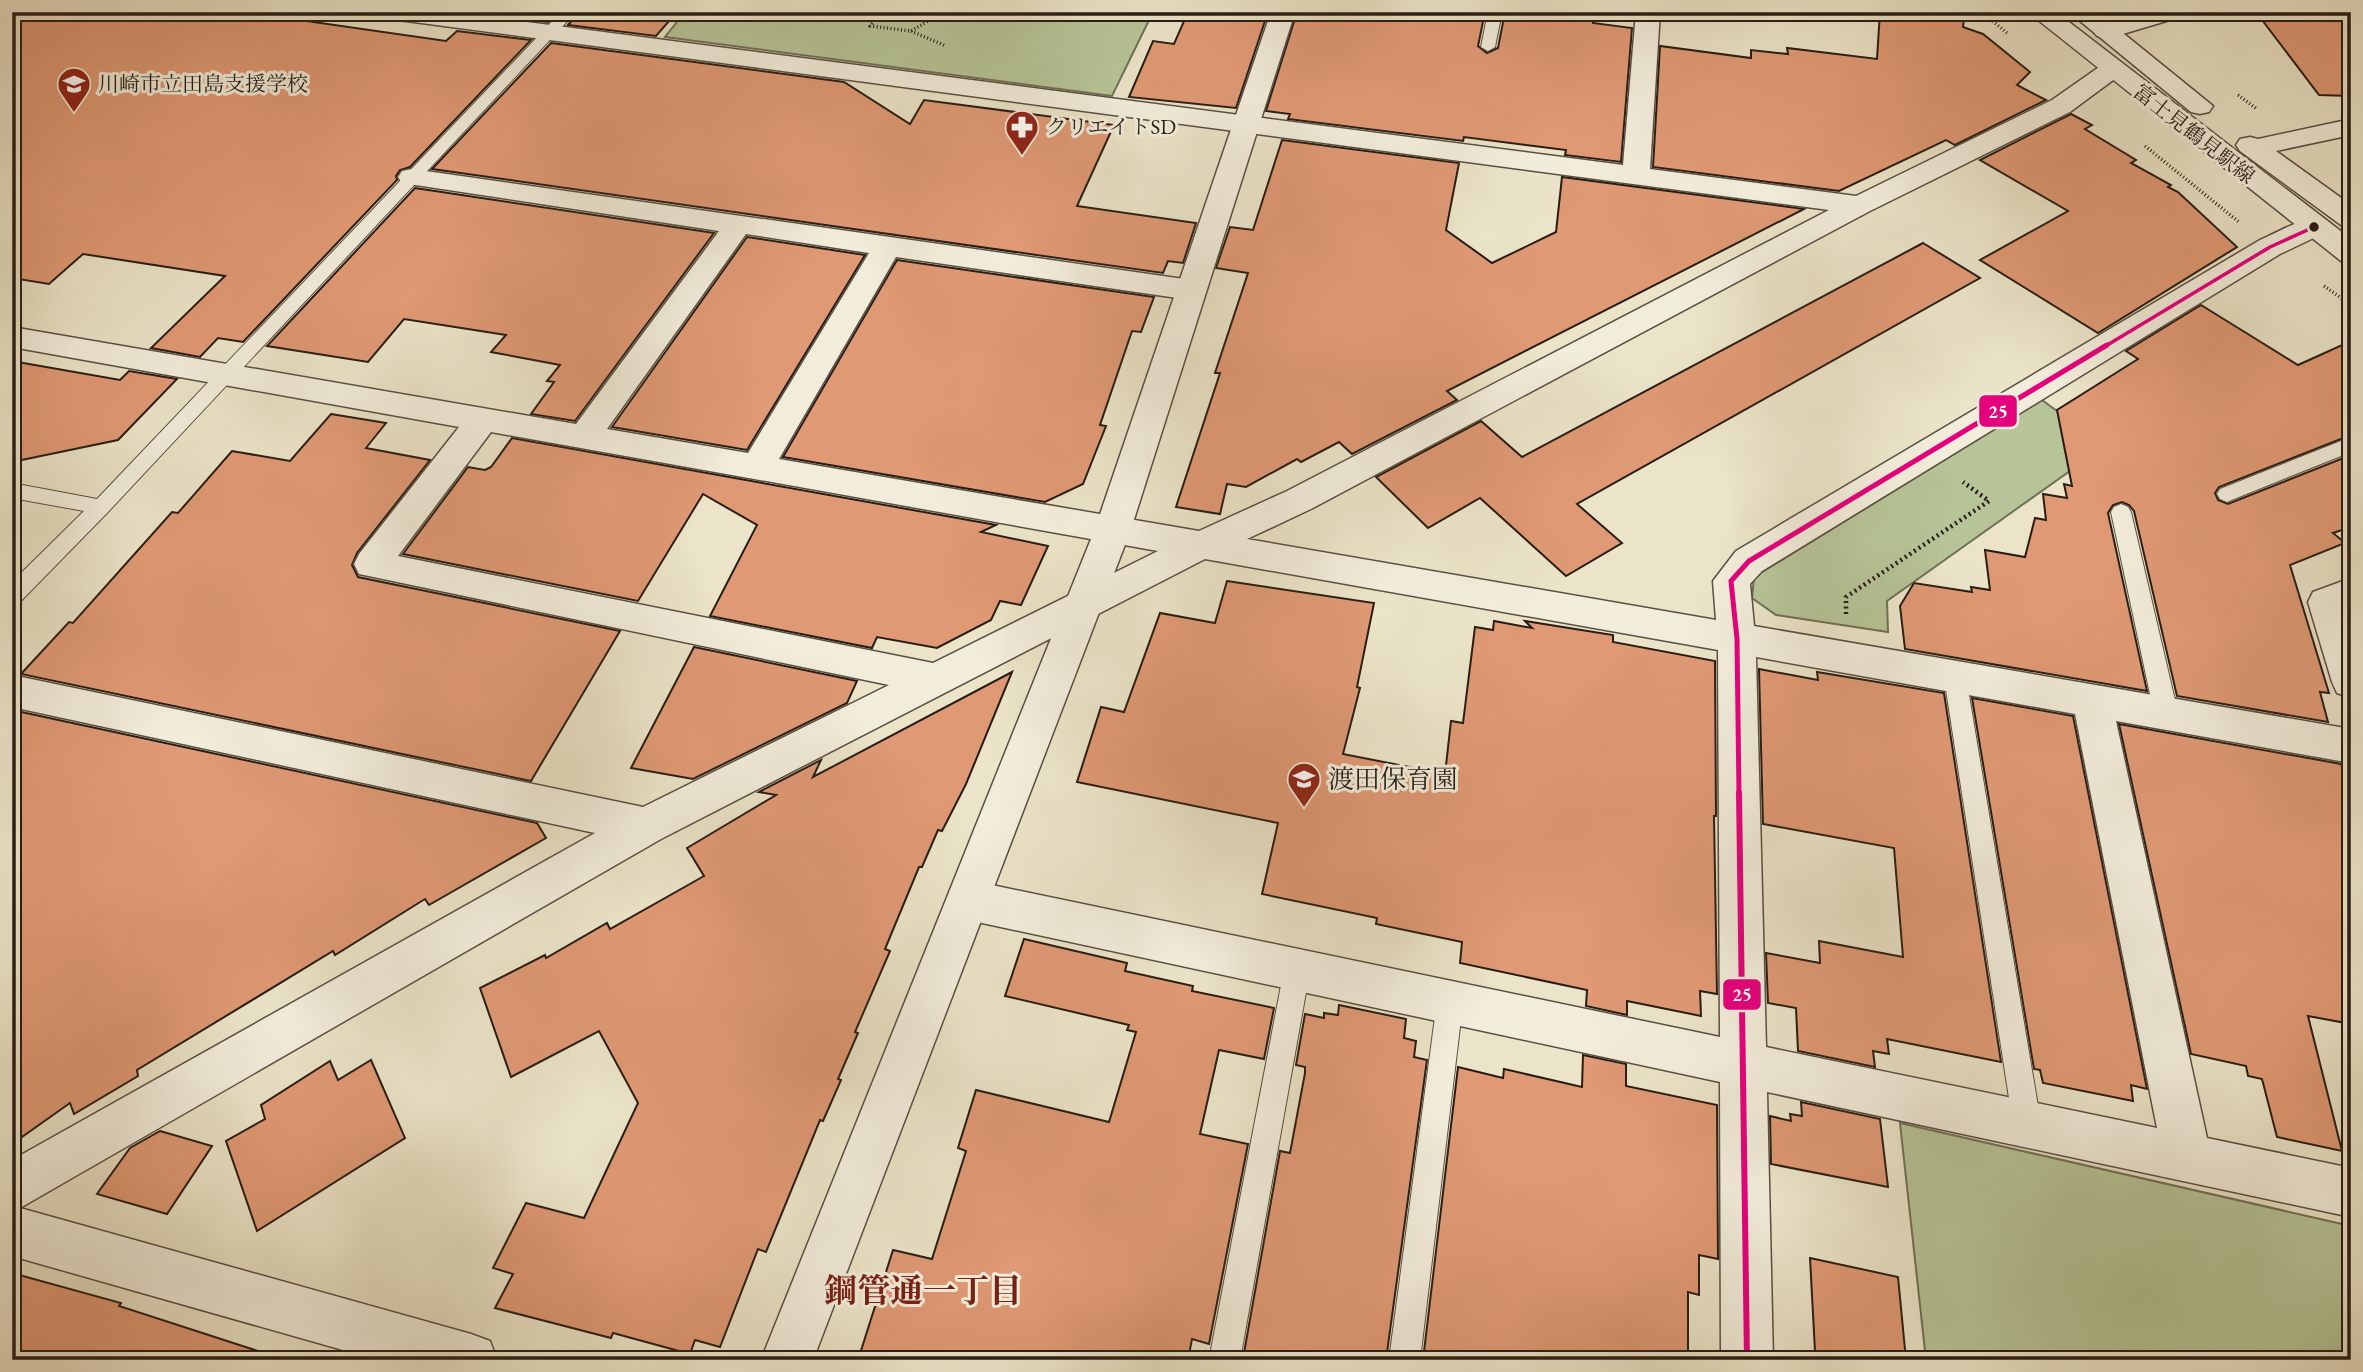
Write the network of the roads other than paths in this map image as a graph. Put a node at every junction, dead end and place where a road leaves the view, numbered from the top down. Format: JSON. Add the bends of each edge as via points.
{"nodes":[{"id":1,"x":391,"y":12,"type":"edge"},
{"id":2,"x":569,"y":12,"type":"edge"},
{"id":3,"x":1283,"y":12,"type":"edge"},
{"id":4,"x":1495,"y":12,"type":"edge"},
{"id":5,"x":1647,"y":12,"type":"edge"},
{"id":6,"x":2039,"y":12,"type":"edge"},
{"id":7,"x":2081,"y":12,"type":"edge"},
{"id":8,"x":2171,"y":12,"type":"edge"},
{"id":9,"x":2106,"y":31,"type":"junction"},
{"id":10,"x":550,"y":33,"type":"junction"},
{"id":11,"x":1488,"y":47,"type":"dead end"},
{"id":12,"x":2111,"y":70,"type":"junction"},
{"id":13,"x":1247,"y":123,"type":"junction"},
{"id":14,"x":2351,"y":127,"type":"edge"},
{"id":15,"x":2254,"y":148,"type":"junction"},
{"id":16,"x":1636,"y":175,"type":"junction"},
{"id":17,"x":412,"y":177,"type":"junction"},
{"id":18,"x":1860,"y":205,"type":"junction"},
{"id":19,"x":2351,"y":219,"type":"edge"},
{"id":20,"x":739,"y":224,"type":"junction"},
{"id":21,"x":2314,"y":227,"type":"junction"},
{"id":22,"x":887,"y":247,"type":"junction"},
{"id":23,"x":2351,"y":254,"type":"edge"},
{"id":24,"x":1191,"y":290,"type":"junction"},
{"id":25,"x":12,"y":337,"type":"edge"},
{"id":26,"x":225,"y":374,"type":"junction"},
{"id":27,"x":483,"y":419,"type":"junction"},
{"id":28,"x":584,"y":437,"type":"junction"},
{"id":29,"x":2351,"y":444,"type":"edge"},
{"id":30,"x":757,"y":467,"type":"junction"},
{"id":31,"x":12,"y":490,"type":"edge"},
{"id":32,"x":2227,"y":494,"type":"dead end"},
{"id":33,"x":101,"y":507,"type":"junction"},
{"id":34,"x":2121,"y":512,"type":"dead end"},
{"id":35,"x":1113,"y":529,"type":"junction"},
{"id":36,"x":1201,"y":545,"type":"junction"},
{"id":37,"x":2351,"y":592,"type":"edge"},
{"id":38,"x":12,"y":596,"type":"edge"},
{"id":39,"x":1084,"y":604,"type":"junction"},
{"id":40,"x":1737,"y":639,"type":"junction"},
{"id":41,"x":1955,"y":677,"type":"junction"},
{"id":42,"x":937,"y":679,"type":"junction"},
{"id":43,"x":2351,"y":682,"type":"edge"},
{"id":44,"x":12,"y":691,"type":"edge"},
{"id":45,"x":2092,"y":701,"type":"junction"},
{"id":46,"x":2165,"y":713,"type":"junction"},
{"id":47,"x":2351,"y":746,"type":"edge"},
{"id":48,"x":646,"y":826,"type":"junction"},
{"id":49,"x":968,"y":900,"type":"junction"},
{"id":50,"x":1297,"y":970,"type":"junction"},
{"id":51,"x":1450,"y":1002,"type":"junction"},
{"id":52,"x":1743,"y":1064,"type":"junction"},
{"id":53,"x":2027,"y":1124,"type":"junction"},
{"id":54,"x":2187,"y":1158,"type":"junction"},
{"id":55,"x":12,"y":1187,"type":"edge"},
{"id":56,"x":2351,"y":1193,"type":"edge"},
{"id":57,"x":12,"y":1231,"type":"edge"},
{"id":58,"x":471,"y":1360,"type":"edge"},
{"id":59,"x":787,"y":1360,"type":"edge"},
{"id":60,"x":1224,"y":1360,"type":"edge"},
{"id":61,"x":1404,"y":1360,"type":"edge"},
{"id":62,"x":1747,"y":1360,"type":"edge"}],
"edges":[{"from":1,"to":10,"type":"street"},
{"from":2,"to":10,"type":"lane"},
{"from":3,"to":13,"type":"street"},
{"from":4,"to":11,"type":"lane"},
{"from":5,"to":16,"type":"street"},
{"from":6,"to":12,"type":"street","name":"富士見鶴見駅線"},
{"from":7,"to":9,"type":"street","name":"富士見鶴見駅線"},
{"from":8,"to":9,"type":"street"},
{"from":9,"to":15,"type":"street","name":"富士見鶴見駅線"},
{"from":10,"to":13,"type":"street"},
{"from":10,"to":17,"type":"lane"},
{"from":12,"to":18,"type":"street","via":[[2061,106]]},
{"from":12,"to":21,"type":"street","name":"富士見鶴見駅線"},
{"from":13,"to":16,"type":"street"},
{"from":13,"to":24,"type":"street"},
{"from":14,"to":15,"type":"street"},
{"from":15,"to":19,"type":"street","name":"富士見鶴見駅線"},
{"from":16,"to":18,"type":"street"},
{"from":17,"to":20,"type":"street"},
{"from":17,"to":26,"type":"lane"},
{"from":18,"to":36,"type":"street","via":[[1299,500]]},
{"from":20,"to":22,"type":"street"},
{"from":20,"to":28,"type":"street"},
{"from":21,"to":23,"type":"street","name":"富士見鶴見駅線"},
{"from":21,"to":40,"type":"street","via":[[2270,247],[1749,561],[1731,581]]},
{"from":22,"to":24,"type":"street"},
{"from":22,"to":30,"type":"street"},
{"from":24,"to":35,"type":"street"},
{"from":25,"to":26,"type":"street"},
{"from":26,"to":27,"type":"street"},
{"from":26,"to":33,"type":"lane"},
{"from":27,"to":28,"type":"street"},
{"from":27,"to":42,"type":"street","via":[[372,564]]},
{"from":28,"to":30,"type":"street"},
{"from":29,"to":32,"type":"lane"},
{"from":30,"to":35,"type":"street"},
{"from":31,"to":33,"type":"lane"},
{"from":33,"to":38,"type":"lane"},
{"from":34,"to":46,"type":"lane"},
{"from":35,"to":36,"type":"street"},
{"from":35,"to":39,"type":"street"},
{"from":36,"to":39,"type":"street"},
{"from":36,"to":40,"type":"street"},
{"from":37,"to":43,"type":"street","via":[[2326,602]]},
{"from":39,"to":42,"type":"street"},
{"from":39,"to":49,"type":"street"},
{"from":40,"to":41,"type":"street"},
{"from":40,"to":52,"type":"street"},
{"from":41,"to":45,"type":"street"},
{"from":41,"to":53,"type":"lane"},
{"from":42,"to":48,"type":"street"},
{"from":44,"to":48,"type":"street"},
{"from":45,"to":46,"type":"street"},
{"from":45,"to":54,"type":"street"},
{"from":46,"to":47,"type":"street"},
{"from":48,"to":55,"type":"street"},
{"from":49,"to":50,"type":"street"},
{"from":49,"to":59,"type":"street"},
{"from":50,"to":51,"type":"street"},
{"from":50,"to":60,"type":"lane"},
{"from":51,"to":52,"type":"street"},
{"from":51,"to":61,"type":"lane"},
{"from":52,"to":53,"type":"street"},
{"from":52,"to":62,"type":"street"},
{"from":53,"to":54,"type":"street"},
{"from":54,"to":56,"type":"street"},
{"from":57,"to":58,"type":"street"}]}
